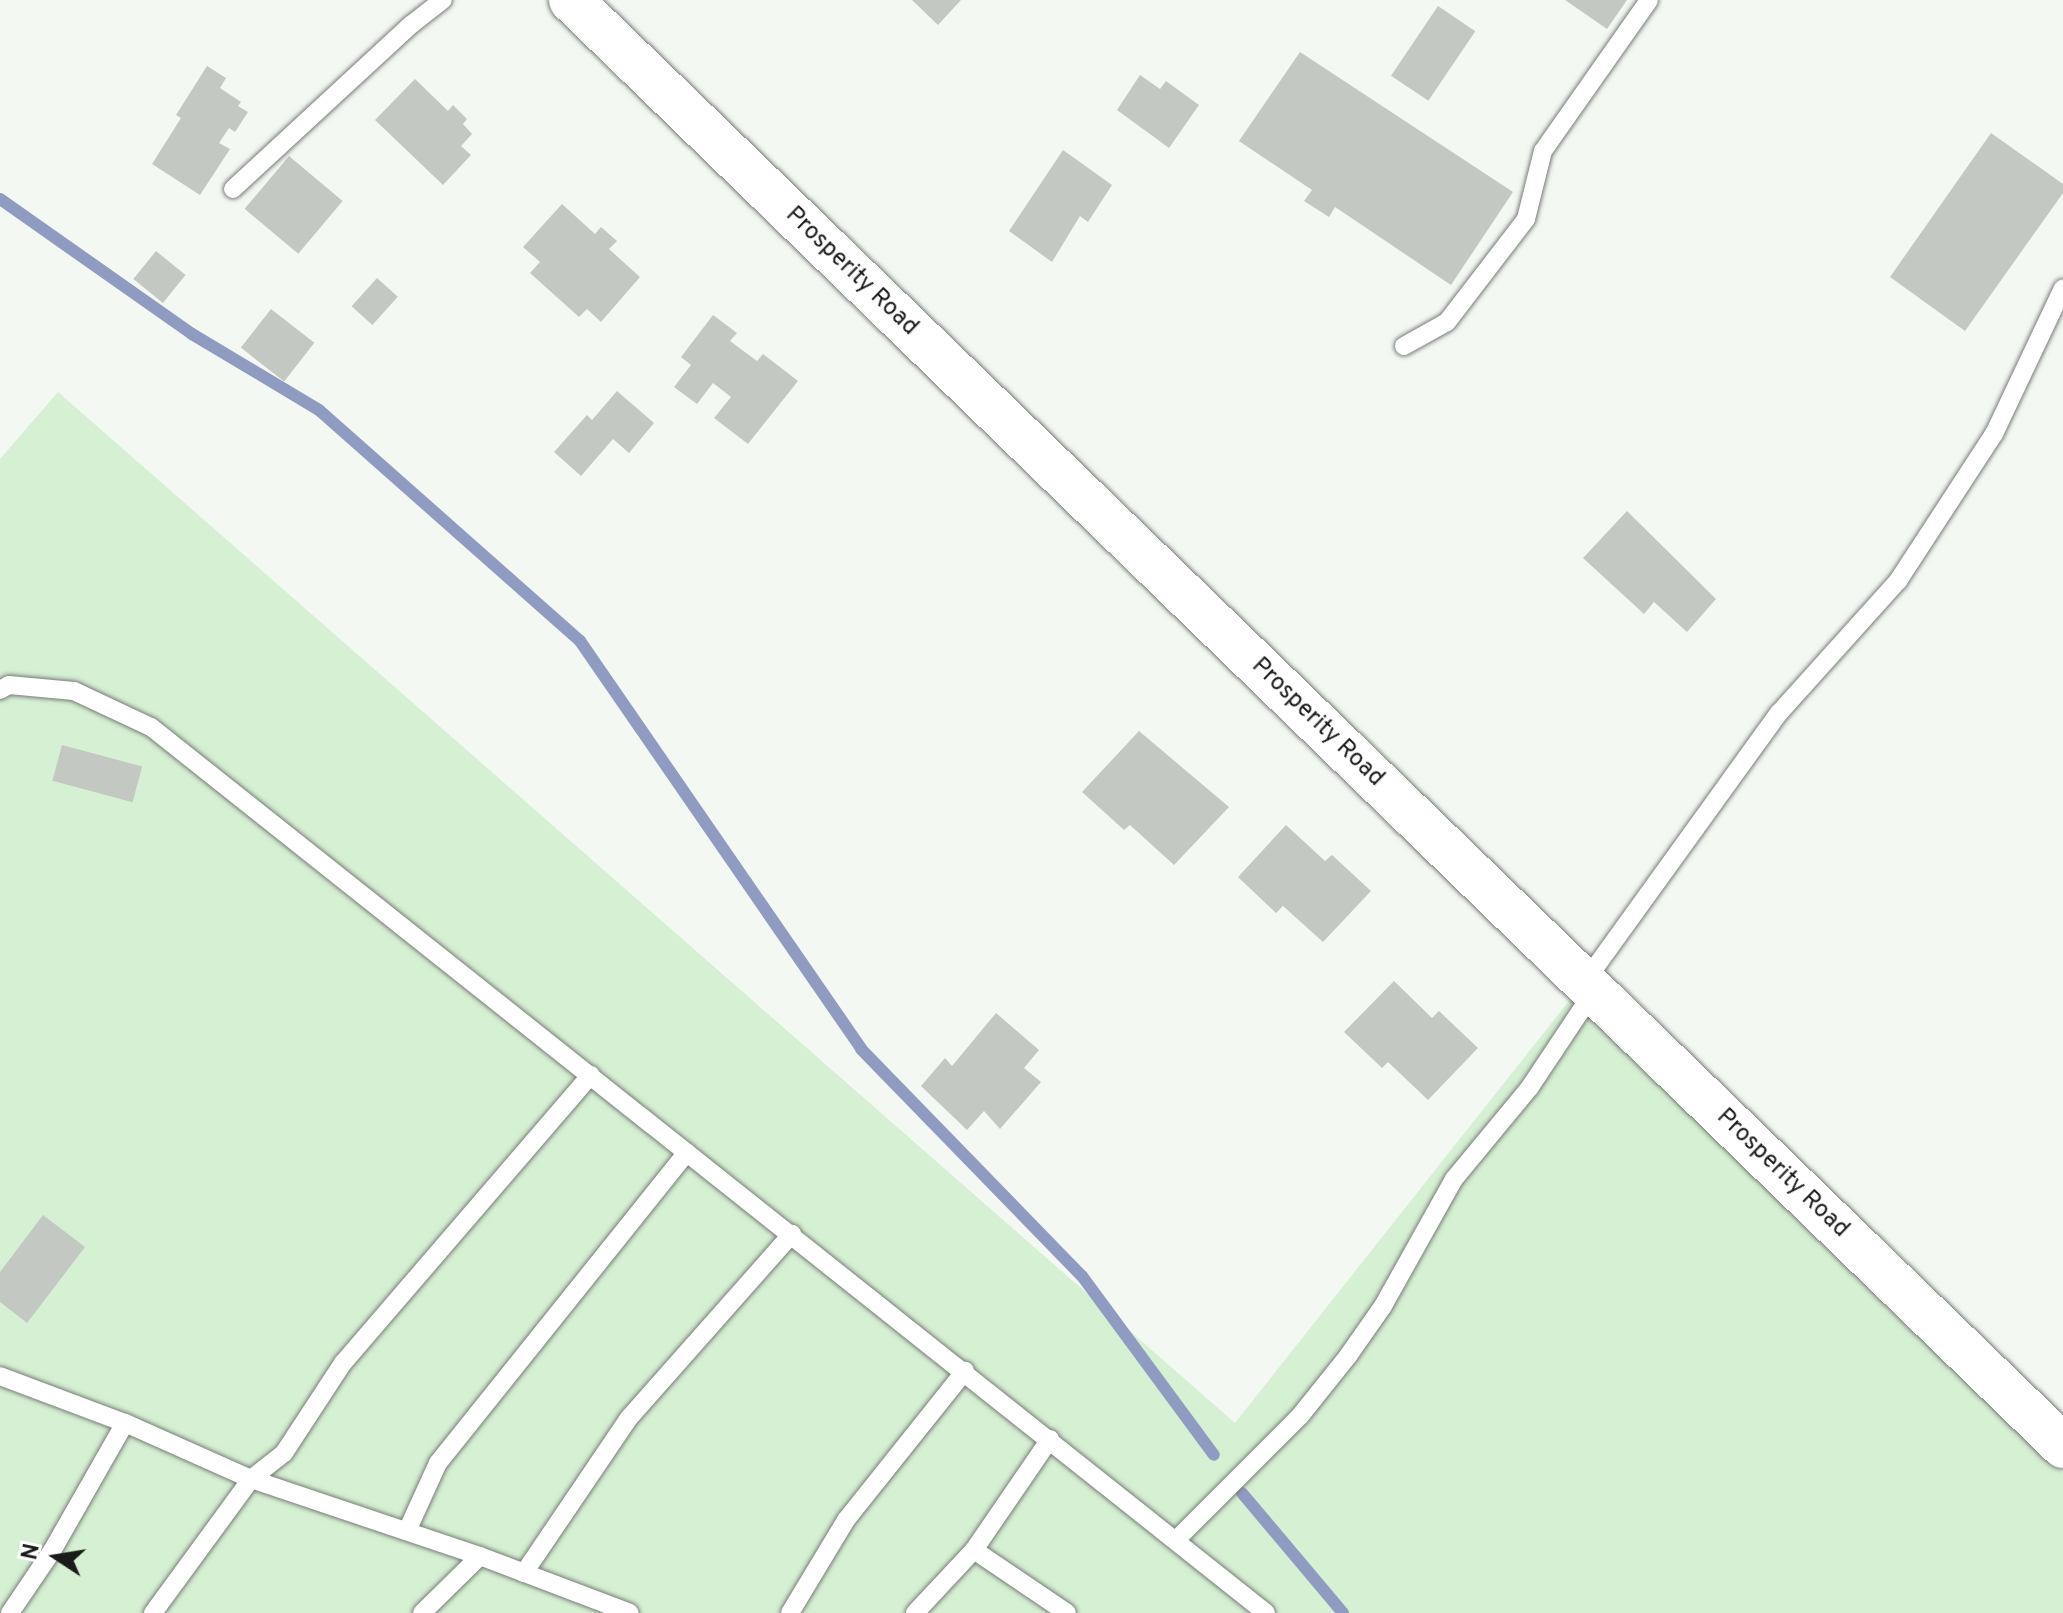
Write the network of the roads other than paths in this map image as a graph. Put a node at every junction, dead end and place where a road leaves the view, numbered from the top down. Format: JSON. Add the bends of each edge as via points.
{"nodes":[{"id":1,"x":443,"y":0,"type":"edge"},
{"id":2,"x":571,"y":0,"type":"edge"},
{"id":3,"x":1649,"y":0,"type":"edge"},
{"id":4,"x":233,"y":189,"type":"dead end"},
{"id":5,"x":2063,"y":288,"type":"edge"},
{"id":6,"x":1404,"y":346,"type":"dead end"},
{"id":7,"x":0,"y":690,"type":"edge"},
{"id":8,"x":1589,"y":987,"type":"junction"},
{"id":9,"x":591,"y":1075,"type":"junction"},
{"id":10,"x":687,"y":1152,"type":"junction"},
{"id":11,"x":792,"y":1234,"type":"junction"},
{"id":12,"x":965,"y":1371,"type":"junction"},
{"id":13,"x":0,"y":1376,"type":"edge"},
{"id":14,"x":125,"y":1423,"type":"junction"},
{"id":15,"x":1050,"y":1439,"type":"junction"},
{"id":16,"x":2063,"y":1446,"type":"edge"},
{"id":17,"x":251,"y":1479,"type":"junction"},
{"id":18,"x":407,"y":1531,"type":"junction"},
{"id":19,"x":1177,"y":1539,"type":"junction"},
{"id":20,"x":974,"y":1550,"type":"junction"},
{"id":21,"x":480,"y":1556,"type":"junction"},
{"id":22,"x":524,"y":1573,"type":"junction"},
{"id":23,"x":602,"y":1608,"type":"edge"},
{"id":24,"x":10,"y":1613,"type":"edge"},
{"id":25,"x":153,"y":1613,"type":"edge"},
{"id":26,"x":422,"y":1613,"type":"edge"},
{"id":27,"x":630,"y":1613,"type":"edge"},
{"id":28,"x":790,"y":1613,"type":"edge"},
{"id":29,"x":915,"y":1613,"type":"edge"},
{"id":30,"x":1067,"y":1613,"type":"edge"},
{"id":31,"x":1266,"y":1613,"type":"edge"}],
"edges":[{"from":1,"to":4,"type":"lane"},
{"from":2,"to":8,"type":"street","name":"Prosperity Road"},
{"from":3,"to":6,"type":"lane","via":[[1543,151],[1526,219],[1447,322]]},
{"from":5,"to":8,"type":"lane","via":[[1994,434],[1898,581],[1779,713]]},
{"from":7,"to":9,"type":"lane","via":[[9,685],[74,691],[151,727]]},
{"from":8,"to":16,"type":"street","name":"Prosperity Road"},
{"from":8,"to":19,"type":"lane","via":[[1530,1087],[1454,1179],[1383,1306],[1348,1356],[1300,1416]]},
{"from":9,"to":10,"type":"lane"},
{"from":9,"to":17,"type":"lane","via":[[343,1363],[284,1453]]},
{"from":10,"to":11,"type":"lane"},
{"from":10,"to":18,"type":"lane","via":[[438,1463]]},
{"from":11,"to":12,"type":"lane"},
{"from":11,"to":22,"type":"lane","via":[[629,1418]]},
{"from":12,"to":15,"type":"lane"},
{"from":12,"to":28,"type":"lane","via":[[846,1520]]},
{"from":13,"to":14,"type":"lane"},
{"from":14,"to":17,"type":"lane"},
{"from":14,"to":24,"type":"lane"},
{"from":15,"to":19,"type":"lane"},
{"from":15,"to":20,"type":"lane"},
{"from":17,"to":18,"type":"lane"},
{"from":17,"to":25,"type":"lane"},
{"from":18,"to":21,"type":"lane"},
{"from":19,"to":31,"type":"lane"},
{"from":20,"to":29,"type":"lane"},
{"from":20,"to":30,"type":"lane"},
{"from":21,"to":22,"type":"lane"},
{"from":21,"to":26,"type":"lane"},
{"from":22,"to":23,"type":"lane"},
{"from":23,"to":27,"type":"lane"}]}
